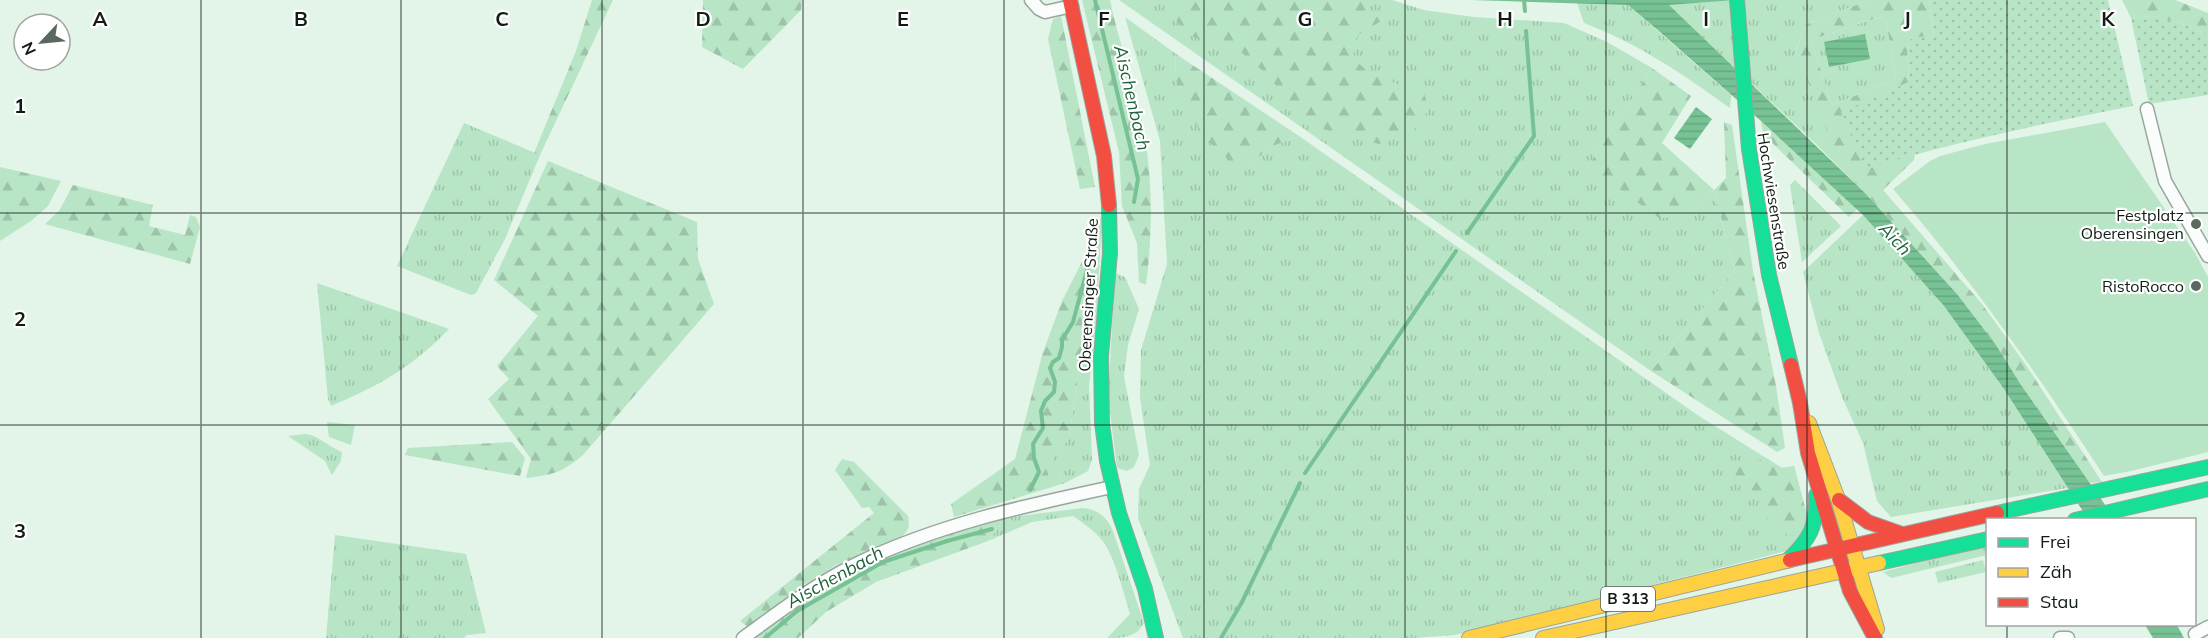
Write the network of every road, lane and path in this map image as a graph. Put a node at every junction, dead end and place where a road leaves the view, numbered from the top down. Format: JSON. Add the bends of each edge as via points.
{"nodes":[{"id":1,"x":1031,"y":0,"type":"edge"},
{"id":2,"x":1737,"y":0,"type":"edge"},
{"id":3,"x":1071,"y":3,"type":"edge"},
{"id":4,"x":2147,"y":110,"type":"dead end"},
{"id":5,"x":2208,"y":256,"type":"edge"},
{"id":6,"x":1800,"y":403,"type":"junction"},
{"id":7,"x":2208,"y":467,"type":"edge"},
{"id":8,"x":1814,"y":473,"type":"junction"},
{"id":9,"x":1112,"y":487,"type":"junction"},
{"id":10,"x":2208,"y":489,"type":"edge"},
{"id":11,"x":1838,"y":499,"type":"junction"},
{"id":12,"x":2080,"y":518,"type":"edge"},
{"id":13,"x":1903,"y":534,"type":"junction"},
{"id":14,"x":1986,"y":539,"type":"edge"},
{"id":15,"x":1852,"y":545,"type":"junction"},
{"id":16,"x":1837,"y":549,"type":"junction"},
{"id":17,"x":1786,"y":561,"type":"junction"},
{"id":18,"x":1858,"y":566,"type":"junction"},
{"id":19,"x":1843,"y":570,"type":"junction"},
{"id":20,"x":1145,"y":589,"type":"junction"},
{"id":21,"x":2208,"y":627,"type":"edge"},
{"id":22,"x":2195,"y":634,"type":"dead end"},
{"id":23,"x":743,"y":638,"type":"edge"},
{"id":24,"x":1156,"y":638,"type":"edge"},
{"id":25,"x":1168,"y":638,"type":"edge"},
{"id":26,"x":1469,"y":638,"type":"edge"},
{"id":27,"x":1543,"y":638,"type":"edge"},
{"id":28,"x":1877,"y":638,"type":"edge"},
{"id":29,"x":2060,"y":638,"type":"edge"},
{"id":30,"x":2068,"y":638,"type":"edge"}],
"edges":[{"from":1,"to":3,"type":"street","via":[[1045,12]]},
{"from":2,"to":6,"type":"street","name":"Hochwiesenstraße","via":[[1749,149],[1769,275]]},
{"from":3,"to":9,"type":"street","name":"Oberensinger Straße","via":[[1109,196],[1110,253],[1100,388]]},
{"from":4,"to":5,"type":"street","via":[[2165,181]]},
{"from":6,"to":8,"type":"street","name":"Hochwiesenstraße"},
{"from":6,"to":11,"type":"street","name":"Hochwiesenstraße"},
{"from":7,"to":13,"type":"street","number":"B 313"},
{"from":8,"to":16,"type":"street","name":"Hochwiesenstraße"},
{"from":8,"to":17,"type":"street","via":[[1813,533]]},
{"from":9,"to":20,"type":"street","name":"Oberensinger Straße"},
{"from":9,"to":23,"type":"street","via":[[1010,508],[878,554],[810,590]]},
{"from":10,"to":12,"type":"street"},
{"from":11,"to":13,"type":"street","via":[[1864,521]]},
{"from":11,"to":15,"type":"street","name":"Hochwiesenstraße"},
{"from":13,"to":15,"type":"street","number":"B 313"},
{"from":14,"to":18,"type":"street","number":"B 313"},
{"from":15,"to":16,"type":"street","number":"B 313"},
{"from":15,"to":18,"type":"street","name":"Hochwiesenstraße"},
{"from":16,"to":17,"type":"street","number":"B 313"},
{"from":16,"to":19,"type":"street","name":"Hochwiesenstraße"},
{"from":17,"to":26,"type":"street","number":"B 313"},
{"from":18,"to":19,"type":"street","number":"B 313"},
{"from":18,"to":28,"type":"street","name":"Hochwiesenstraße"},
{"from":19,"to":27,"type":"street","number":"B 313"},
{"from":19,"to":28,"type":"street","name":"Hochwiesenstraße","via":[[1850,591]]},
{"from":20,"to":24,"type":"street","name":"Oberensinger Straße"},
{"from":20,"to":25,"type":"street","name":"Oberensinger Straße"},
{"from":21,"to":22,"type":"street"},
{"from":29,"to":30,"type":"street"}]}
